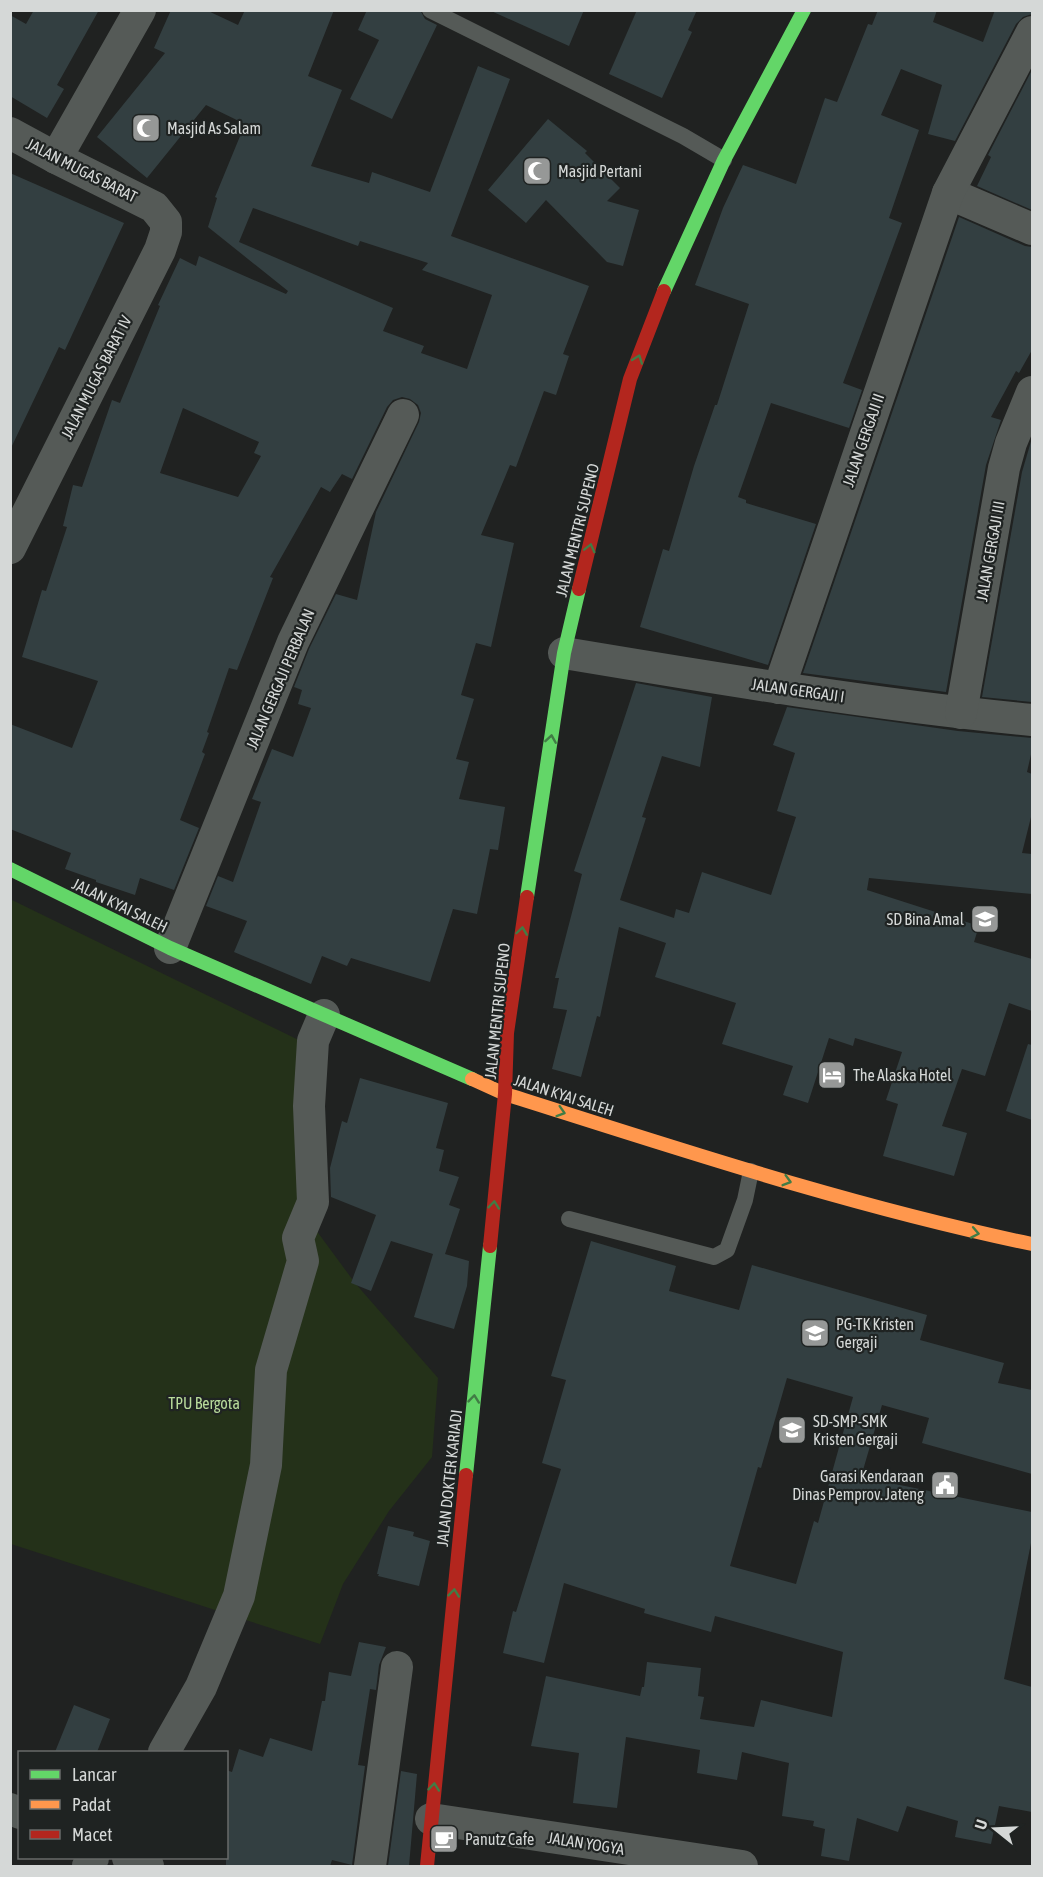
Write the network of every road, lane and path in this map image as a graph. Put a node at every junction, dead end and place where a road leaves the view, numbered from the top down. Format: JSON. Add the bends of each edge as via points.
{"nodes":[{"id":1,"x":141,"y":10,"type":"edge"},
{"id":2,"x":430,"y":10,"type":"edge"},
{"id":3,"x":804,"y":10,"type":"edge"},
{"id":4,"x":1032,"y":32,"type":"edge"},
{"id":5,"x":10,"y":133,"type":"edge"},
{"id":6,"x":56,"y":158,"type":"junction"},
{"id":7,"x":724,"y":160,"type":"junction"},
{"id":8,"x":948,"y":193,"type":"junction"},
{"id":9,"x":154,"y":207,"type":"joint"},
{"id":10,"x":1032,"y":229,"type":"edge"},
{"id":11,"x":1032,"y":392,"type":"edge"},
{"id":12,"x":403,"y":415,"type":"dead end"},
{"id":13,"x":10,"y":548,"type":"edge"},
{"id":14,"x":564,"y":653,"type":"junction"},
{"id":15,"x":779,"y":688,"type":"junction"},
{"id":16,"x":961,"y":713,"type":"junction"},
{"id":17,"x":1032,"y":720,"type":"edge"},
{"id":18,"x":10,"y":870,"type":"edge"},
{"id":19,"x":170,"y":948,"type":"junction"},
{"id":20,"x":324,"y":1015,"type":"junction"},
{"id":21,"x":505,"y":1094,"type":"junction"},
{"id":22,"x":751,"y":1171,"type":"junction"},
{"id":23,"x":569,"y":1219,"type":"dead end"},
{"id":24,"x":1032,"y":1244,"type":"edge"},
{"id":25,"x":397,"y":1668,"type":"dead end"},
{"id":26,"x":165,"y":1751,"type":"edge"},
{"id":27,"x":431,"y":1819,"type":"junction"},
{"id":28,"x":132,"y":1859,"type":"edge"},
{"id":29,"x":148,"y":1866,"type":"edge"},
{"id":30,"x":370,"y":1866,"type":"edge"},
{"id":31,"x":427,"y":1866,"type":"edge"},
{"id":32,"x":742,"y":1866,"type":"edge"}],
"edges":[{"from":1,"to":6,"type":"street"},
{"from":2,"to":7,"type":"lane","via":[[683,135]]},
{"from":3,"to":7,"type":"main road","name":"JALAN MENTRI SUPENO"},
{"from":4,"to":8,"type":"street","name":"JALAN GERGAJI II"},
{"from":5,"to":6,"type":"street","name":"JALAN MUGAS BARAT"},
{"from":6,"to":9,"type":"street","name":"JALAN MUGAS BARAT"},
{"from":14,"to":7,"type":"main road","name":"JALAN MENTRI SUPENO","one_way":true,"via":[[630,380],[657,307]]},
{"from":8,"to":10,"type":"street"},
{"from":8,"to":15,"type":"street","name":"JALAN GERGAJI II"},
{"from":9,"to":13,"type":"street","name":"JALAN MUGAS BARAT IV","via":[[166,222],[160,250]]},
{"from":11,"to":16,"type":"street","name":"JALAN GERGAJI III","via":[[1004,468]]},
{"from":12,"to":19,"type":"street","name":"JALAN GERGAJI PERBALAN","via":[[293,642]]},
{"from":14,"to":15,"type":"street","name":"JALAN GERGAJI I"},
{"from":21,"to":14,"type":"main road","name":"JALAN MENTRI SUPENO","one_way":true,"via":[[507,1034]]},
{"from":15,"to":16,"type":"street","name":"JALAN GERGAJI I"},
{"from":16,"to":17,"type":"street","name":"JALAN GERGAJI I"},
{"from":18,"to":19,"type":"main road","name":"JALAN KYAI SALEH"},
{"from":19,"to":20,"type":"main road","name":"JALAN KYAI SALEH"},
{"from":20,"to":21,"type":"main road","name":"JALAN KYAI SALEH"},
{"from":20,"to":26,"type":"street","via":[[313,1041],[309,1106],[313,1202],[298,1238],[303,1261],[271,1370],[266,1465],[239,1596],[201,1687]]},
{"from":21,"to":22,"type":"main road","name":"JALAN KYAI SALEH","one_way":true},
{"from":27,"to":21,"type":"main road","name":"JALAN DOKTER KARIADI","one_way":true},
{"from":22,"to":23,"type":"lane","via":[[727,1250],[714,1257]]},
{"from":22,"to":24,"type":"main road","name":"JALAN KYAI SALEH","one_way":true,"via":[[960,1229]]},
{"from":25,"to":30,"type":"street"},
{"from":27,"to":31,"type":"main road","name":"JALAN DOKTER KARIADI"},
{"from":27,"to":32,"type":"street","name":"JALAN YOGYA"},
{"from":28,"to":29,"type":"street"}]}
